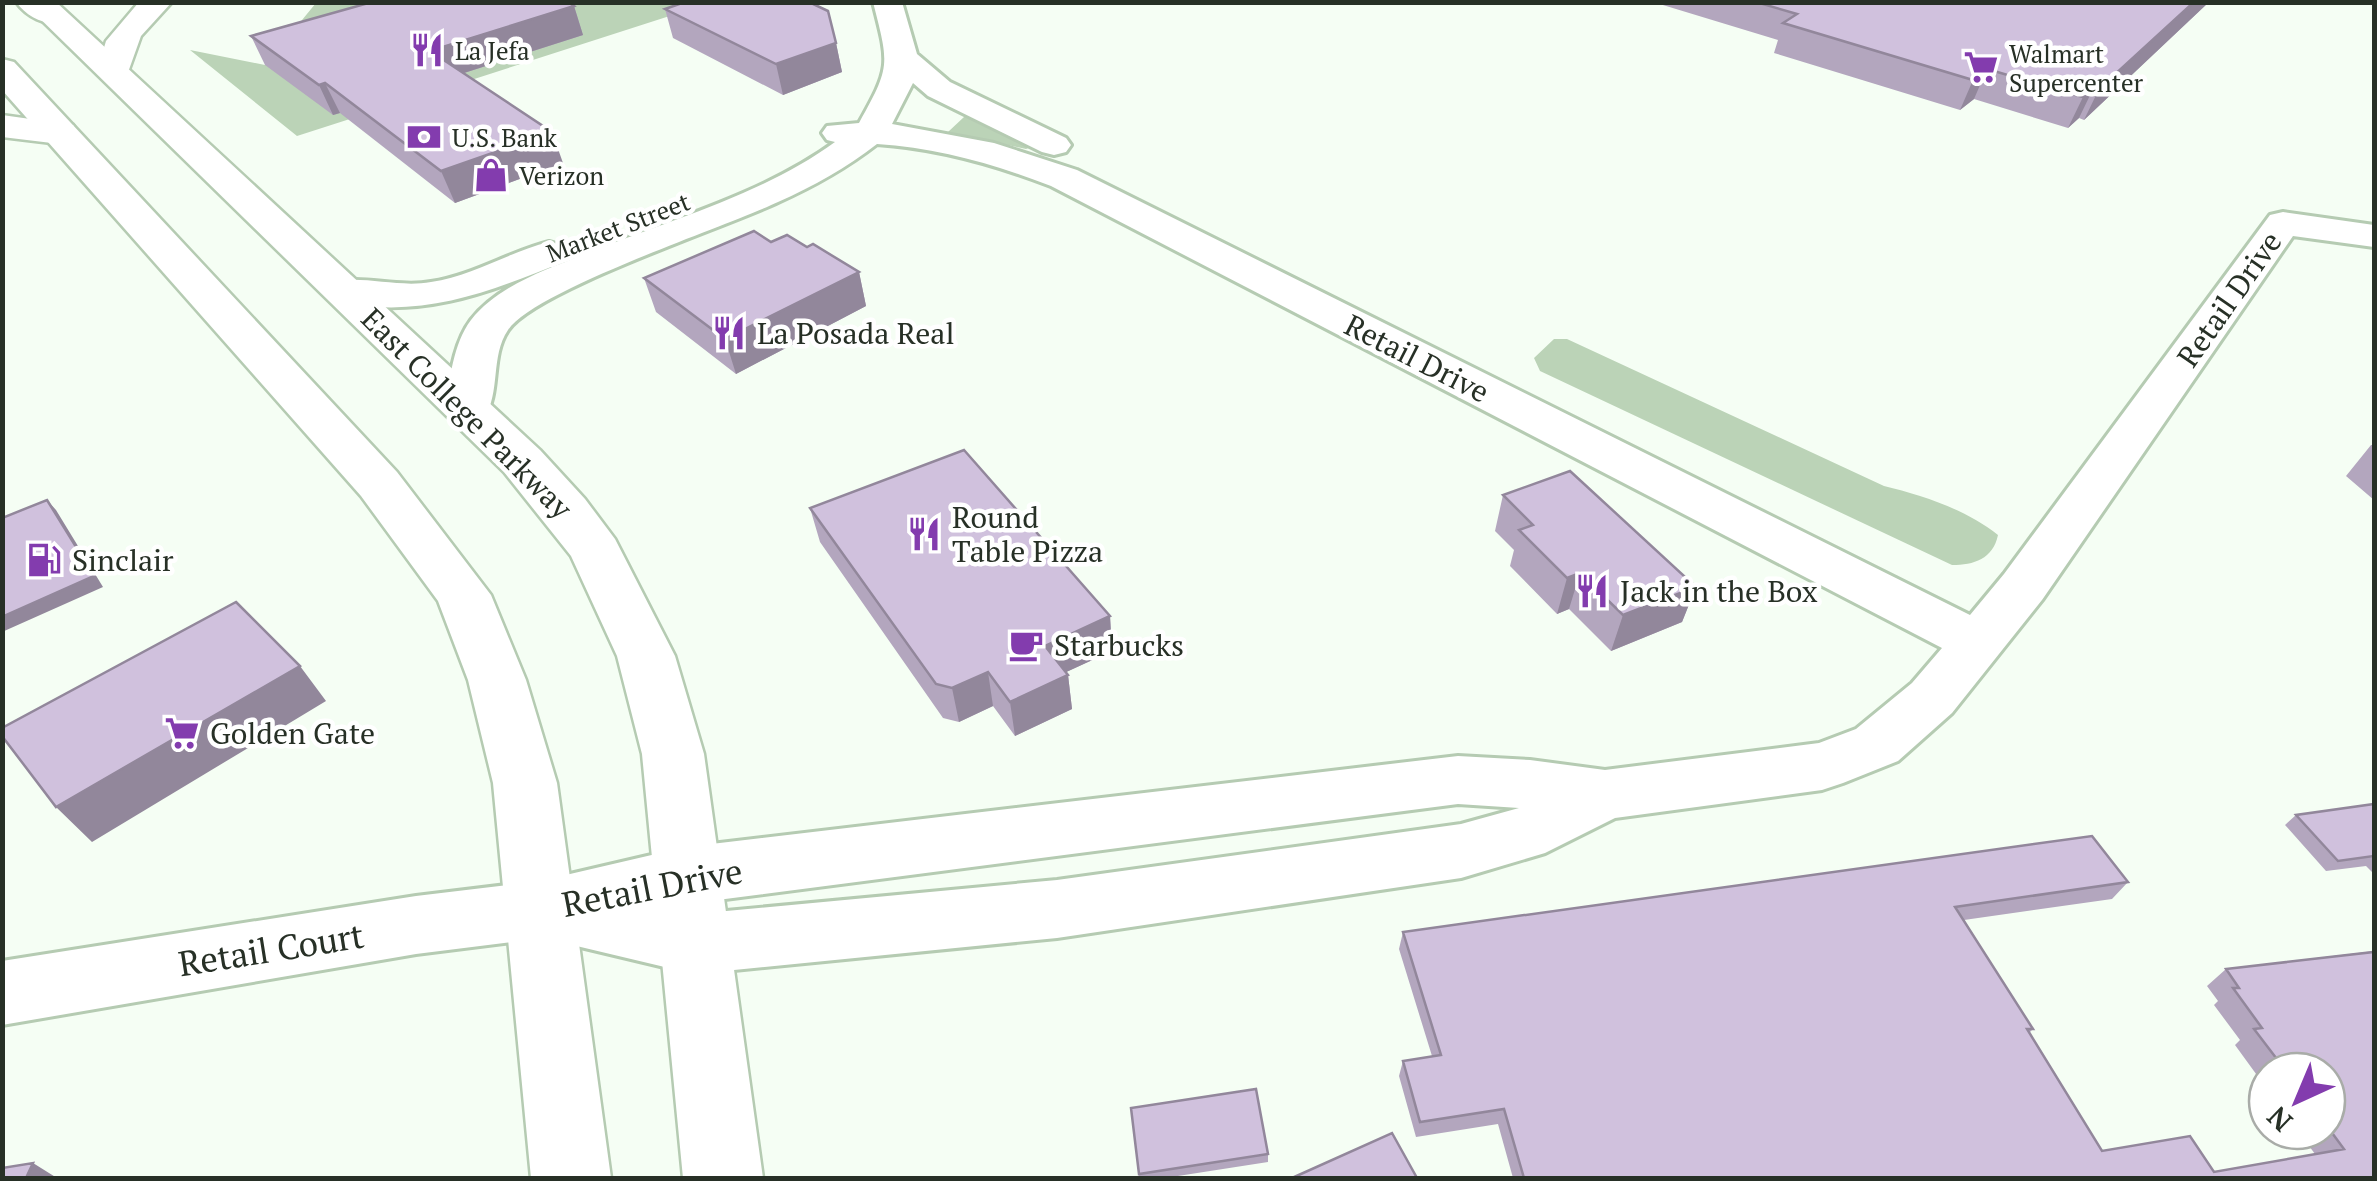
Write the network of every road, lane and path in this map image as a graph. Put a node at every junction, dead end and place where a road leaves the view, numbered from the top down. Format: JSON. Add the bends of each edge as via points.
{"nodes":[{"id":1,"x":157,"y":2,"type":"edge"},
{"id":2,"x":887,"y":2,"type":"edge"},
{"id":3,"x":40,"y":7,"type":"edge"},
{"id":4,"x":904,"y":58,"type":"junction"},
{"id":5,"x":2,"y":69,"type":"edge"},
{"id":6,"x":114,"y":72,"type":"junction"},
{"id":7,"x":864,"y":125,"type":"junction"},
{"id":8,"x":2,"y":126,"type":"edge"},
{"id":9,"x":60,"y":133,"type":"junction"},
{"id":10,"x":2374,"y":236,"type":"edge"},
{"id":11,"x":1184,"y":238,"type":"junction"},
{"id":12,"x":345,"y":290,"type":"junction"},
{"id":13,"x":468,"y":408,"type":"junction"},
{"id":14,"x":1978,"y":642,"type":"junction"},
{"id":15,"x":690,"y":909,"type":"junction"},
{"id":16,"x":540,"y":910,"type":"junction"},
{"id":17,"x":2,"y":993,"type":"edge"},
{"id":18,"x":571,"y":1178,"type":"edge"},
{"id":19,"x":723,"y":1178,"type":"edge"}],
"edges":[{"from":1,"to":6,"type":"main road","via":[[126,32]]},
{"from":2,"to":4,"type":"street"},
{"from":3,"to":6,"type":"main road","name":"East College Parkway"},
{"from":4,"to":7,"type":"street","name":"Market Street","via":[[900,78]]},
{"from":4,"to":11,"type":"street","via":[[938,89],[1094,165],[1147,200]]},
{"from":5,"to":9,"type":"main road"},
{"from":6,"to":12,"type":"main road","name":"East College Parkway"},
{"from":7,"to":11,"type":"street","name":"Retail Drive","via":[[1018,160]]},
{"from":7,"to":12,"type":"street","name":"Market Street","via":[[451,292],[400,300]]},
{"from":7,"to":13,"type":"street","name":"Market Street","via":[[828,164],[513,302],[488,326]]},
{"from":8,"to":9,"type":"main road"},
{"from":9,"to":16,"type":"main road","via":[[356,457],[464,595],[515,740]]},
{"from":10,"to":14,"type":"street","name":"Retail Drive","via":[[2283,223]]},
{"from":11,"to":14,"type":"street","name":"Retail Drive"},
{"from":12,"to":13,"type":"main road","name":"East College Parkway"},
{"from":13,"to":15,"type":"main road","name":"East College Parkway","via":[[567,511],[634,627],[673,754]]},
{"from":14,"to":15,"type":"street","name":"Retail Drive","via":[[1932,698],[1877,744],[1822,766],[1605,795],[1523,835],[1461,851],[1057,908]]},
{"from":15,"to":16,"type":"street","name":"Retail Drive"},
{"from":15,"to":19,"type":"main road","name":"East College Parkway"},
{"from":16,"to":17,"type":"street","name":"Retail Court"},
{"from":16,"to":18,"type":"main road"}]}
